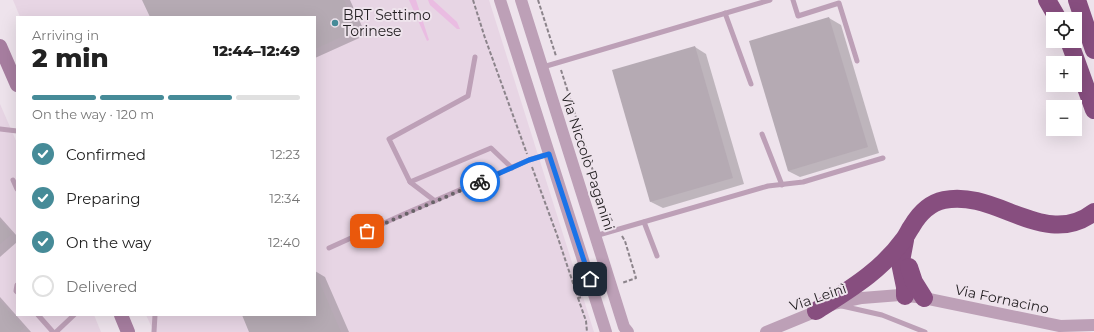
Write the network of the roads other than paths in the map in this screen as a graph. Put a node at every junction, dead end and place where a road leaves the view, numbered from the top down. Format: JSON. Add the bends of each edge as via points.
{"nodes":[{"id":1,"x":500,"y":0,"type":"edge"},
{"id":2,"x":521,"y":0,"type":"edge"},
{"id":3,"x":770,"y":0,"type":"edge"},
{"id":4,"x":793,"y":0,"type":"edge"},
{"id":5,"x":1047,"y":0,"type":"edge"},
{"id":6,"x":1056,"y":0,"type":"edge"},
{"id":7,"x":1077,"y":0,"type":"edge"},
{"id":8,"x":1054,"y":12,"type":"edge"},
{"id":9,"x":1060,"y":12,"type":"edge"},
{"id":10,"x":725,"y":13,"type":"junction"},
{"id":11,"x":0,"y":46,"type":"edge"},
{"id":12,"x":1072,"y":48,"type":"edge"},
{"id":13,"x":1094,"y":50,"type":"edge"},
{"id":14,"x":475,"y":57,"type":"dead end"},
{"id":15,"x":857,"y":61,"type":"dead end"},
{"id":16,"x":542,"y":68,"type":"junction"},
{"id":17,"x":16,"y":82,"type":"edge"},
{"id":18,"x":751,"y":84,"type":"dead end"},
{"id":19,"x":1094,"y":110,"type":"edge"},
{"id":20,"x":0,"y":129,"type":"edge"},
{"id":21,"x":16,"y":131,"type":"edge"},
{"id":22,"x":762,"y":134,"type":"dead end"},
{"id":23,"x":549,"y":154,"type":"junction"},
{"id":24,"x":883,"y":158,"type":"dead end"},
{"id":25,"x":512,"y":168,"type":"junction"},
{"id":26,"x":13,"y":180,"type":"dead end"},
{"id":27,"x":410,"y":182,"type":"junction"},
{"id":28,"x":782,"y":185,"type":"junction"},
{"id":29,"x":16,"y":187,"type":"edge"},
{"id":30,"x":434,"y":201,"type":"junction"},
{"id":31,"x":1094,"y":212,"type":"edge"},
{"id":32,"x":644,"y":222,"type":"junction"},
{"id":33,"x":595,"y":236,"type":"junction"},
{"id":34,"x":905,"y":238,"type":"junction"},
{"id":35,"x":329,"y":248,"type":"dead end"},
{"id":36,"x":657,"y":256,"type":"dead end"},
{"id":37,"x":902,"y":256,"type":"junction"},
{"id":38,"x":905,"y":296,"type":"junction"},
{"id":39,"x":924,"y":298,"type":"junction"},
{"id":40,"x":834,"y":304,"type":"junction"},
{"id":41,"x":816,"y":311,"type":"junction"},
{"id":42,"x":39,"y":316,"type":"edge"},
{"id":43,"x":73,"y":316,"type":"edge"},
{"id":44,"x":121,"y":316,"type":"edge"},
{"id":45,"x":155,"y":316,"type":"edge"},
{"id":46,"x":1094,"y":325,"type":"edge"},
{"id":47,"x":54,"y":332,"type":"edge"},
{"id":48,"x":128,"y":332,"type":"edge"},
{"id":49,"x":154,"y":332,"type":"edge"},
{"id":50,"x":606,"y":332,"type":"edge"},
{"id":51,"x":628,"y":332,"type":"edge"},
{"id":52,"x":766,"y":332,"type":"edge"},
{"id":53,"x":925,"y":332,"type":"edge"}],
"edges":[{"from":1,"to":23,"type":"street"},
{"from":2,"to":16,"type":"street","name":"Via Niccolò Paganini"},
{"from":3,"to":10,"type":"lane"},
{"from":4,"to":15,"type":"lane","via":[[798,16],[839,3]]},
{"from":5,"to":8,"type":"highway"},
{"from":6,"to":9,"type":"highway"},
{"from":7,"to":13,"type":"highway"},
{"from":10,"to":16,"type":"lane"},
{"from":10,"to":18,"type":"lane"},
{"from":11,"to":17,"type":"main road"},
{"from":12,"to":19,"type":"highway"},
{"from":14,"to":27,"type":"lane","via":[[468,96],[390,139]]},
{"from":16,"to":33,"type":"street","name":"Via Niccolò Paganini"},
{"from":20,"to":21,"type":"lane"},
{"from":22,"to":28,"type":"lane"},
{"from":23,"to":25,"type":"lane"},
{"from":23,"to":50,"type":"street"},
{"from":24,"to":28,"type":"lane","via":[[803,182]]},
{"from":25,"to":27,"type":"lane","via":[[491,148]]},
{"from":25,"to":30,"type":"lane"},
{"from":26,"to":29,"type":"lane"},
{"from":27,"to":30,"type":"lane"},
{"from":28,"to":32,"type":"lane","via":[[768,186]]},
{"from":30,"to":35,"type":"lane"},
{"from":31,"to":34,"type":"highway","via":[[1076,222],[1064,225],[1050,224],[978,201],[955,198],[942,200],[920,214]]},
{"from":32,"to":33,"type":"lane"},
{"from":32,"to":36,"type":"lane"},
{"from":33,"to":51,"type":"street","name":"Via Niccolò Paganini","via":[[624,327]]},
{"from":34,"to":37,"type":"highway"},
{"from":34,"to":41,"type":"highway","via":[[873,273]]},
{"from":37,"to":38,"type":"highway","via":[[900,263]]},
{"from":37,"to":39,"type":"highway"},
{"from":38,"to":39,"type":"street","name":"Via Fornacino"},
{"from":38,"to":40,"type":"street","name":"Via Leinì","via":[[862,298]]},
{"from":39,"to":46,"type":"street","name":"Via Fornacino","via":[[1060,326]]},
{"from":40,"to":41,"type":"street","name":"Via Leinì"},
{"from":40,"to":53,"type":"lane","via":[[882,315]]},
{"from":41,"to":52,"type":"street","name":"Via Leinì"},
{"from":42,"to":47,"type":"lane"},
{"from":43,"to":47,"type":"lane"},
{"from":44,"to":48,"type":"main road"},
{"from":45,"to":49,"type":"lane"}]}
